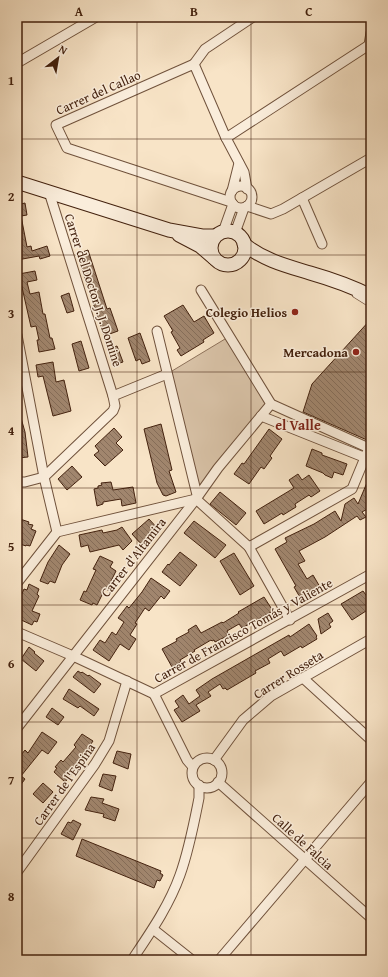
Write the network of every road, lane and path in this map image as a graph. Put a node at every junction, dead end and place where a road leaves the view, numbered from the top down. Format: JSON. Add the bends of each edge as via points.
{"nodes":[{"id":1,"x":96,"y":17,"type":"edge"},
{"id":2,"x":253,"y":17,"type":"edge"},
{"id":3,"x":371,"y":34,"type":"edge"},
{"id":4,"x":370,"y":46,"type":"edge"},
{"id":5,"x":17,"y":63,"type":"edge"},
{"id":6,"x":194,"y":64,"type":"junction"},
{"id":7,"x":226,"y":138,"type":"junction"},
{"id":8,"x":370,"y":161,"type":"edge"},
{"id":9,"x":240,"y":163,"type":"junction"},
{"id":10,"x":17,"y":182,"type":"edge"},
{"id":11,"x":249,"y":191,"type":"junction"},
{"id":12,"x":49,"y":192,"type":"junction"},
{"id":13,"x":232,"y":198,"type":"junction"},
{"id":14,"x":302,"y":198,"type":"junction"},
{"id":15,"x":245,"y":207,"type":"junction"},
{"id":16,"x":267,"y":213,"type":"junction"},
{"id":17,"x":169,"y":230,"type":"junction"},
{"id":18,"x":225,"y":234,"type":"junction"},
{"id":19,"x":244,"y":244,"type":"junction"},
{"id":20,"x":322,"y":244,"type":"dead end"},
{"id":21,"x":214,"y":258,"type":"junction"},
{"id":22,"x":272,"y":261,"type":"junction"},
{"id":23,"x":236,"y":263,"type":"junction"},
{"id":24,"x":331,"y":280,"type":"junction"},
{"id":25,"x":201,"y":290,"type":"dead end"},
{"id":26,"x":371,"y":296,"type":"edge"},
{"id":27,"x":371,"y":305,"type":"edge"},
{"id":28,"x":157,"y":331,"type":"dead end"},
{"id":29,"x":17,"y":335,"type":"edge"},
{"id":30,"x":167,"y":374,"type":"junction"},
{"id":31,"x":113,"y":396,"type":"junction"},
{"id":32,"x":271,"y":404,"type":"junction"},
{"id":33,"x":261,"y":416,"type":"junction"},
{"id":34,"x":370,"y":448,"type":"edge"},
{"id":35,"x":368,"y":459,"type":"edge"},
{"id":36,"x":44,"y":477,"type":"junction"},
{"id":37,"x":17,"y":482,"type":"edge"},
{"id":38,"x":196,"y":497,"type":"junction"},
{"id":39,"x":57,"y":532,"type":"junction"},
{"id":40,"x":249,"y":547,"type":"junction"},
{"id":41,"x":371,"y":574,"type":"edge"},
{"id":42,"x":17,"y":583,"type":"edge"},
{"id":43,"x":290,"y":620,"type":"junction"},
{"id":44,"x":17,"y":632,"type":"edge"},
{"id":45,"x":371,"y":639,"type":"edge"},
{"id":46,"x":73,"y":656,"type":"junction"},
{"id":47,"x":304,"y":678,"type":"junction"},
{"id":48,"x":127,"y":681,"type":"junction"},
{"id":49,"x":154,"y":694,"type":"junction"},
{"id":50,"x":17,"y":728,"type":"edge"},
{"id":51,"x":371,"y":740,"type":"edge"},
{"id":52,"x":214,"y":760,"type":"junction"},
{"id":53,"x":193,"y":767,"type":"junction"},
{"id":54,"x":218,"y":782,"type":"junction"},
{"id":55,"x":371,"y":782,"type":"edge"},
{"id":56,"x":199,"y":786,"type":"junction"},
{"id":57,"x":304,"y":859,"type":"junction"},
{"id":58,"x":17,"y":872,"type":"edge"},
{"id":59,"x":371,"y":918,"type":"edge"},
{"id":60,"x":153,"y":929,"type":"junction"},
{"id":61,"x":132,"y":960,"type":"edge"},
{"id":62,"x":192,"y":960,"type":"edge"},
{"id":63,"x":219,"y":960,"type":"edge"}],
"edges":[{"from":1,"to":5,"type":"street"},
{"from":2,"to":6,"type":"street","via":[[205,49]]},
{"from":3,"to":4,"type":"street"},
{"from":4,"to":7,"type":"street"},
{"from":6,"to":7,"type":"street"},
{"from":6,"to":13,"type":"street","name":"Carrer del Callao","via":[[56,125],[67,148],[214,196]]},
{"from":7,"to":9,"type":"street"},
{"from":8,"to":14,"type":"street"},
{"from":9,"to":11,"type":"street"},
{"from":9,"to":13,"type":"street"},
{"from":10,"to":12,"type":"main road"},
{"from":11,"to":13,"type":"street","via":[[244,187],[238,187]]},
{"from":11,"to":15,"type":"street","via":[[251,201]]},
{"from":11,"to":16,"type":"street"},
{"from":12,"to":17,"type":"main road"},
{"from":12,"to":31,"type":"street","name":"Carrer del Doctor J. J. Domine"},
{"from":13,"to":15,"type":"street","via":[[238,208]]},
{"from":13,"to":18,"type":"street"},
{"from":14,"to":16,"type":"street"},
{"from":14,"to":20,"type":"street"},
{"from":15,"to":16,"type":"street"},
{"from":15,"to":18,"type":"street"},
{"from":17,"to":18,"type":"main road","via":[[202,236]]},
{"from":17,"to":21,"type":"main road","via":[[200,246]]},
{"from":18,"to":19,"type":"main road","via":[[239,236]]},
{"from":18,"to":21,"type":"main road","via":[[212,241],[211,253]]},
{"from":19,"to":22,"type":"main road"},
{"from":19,"to":23,"type":"main road","via":[[243,255]]},
{"from":21,"to":23,"type":"main road","via":[[222,264]]},
{"from":22,"to":23,"type":"main road"},
{"from":22,"to":24,"type":"main road"},
{"from":24,"to":26,"type":"main road"},
{"from":24,"to":27,"type":"lane"},
{"from":25,"to":32,"type":"street"},
{"from":28,"to":30,"type":"street"},
{"from":29,"to":36,"type":"street"},
{"from":30,"to":31,"type":"street"},
{"from":30,"to":38,"type":"street"},
{"from":31,"to":36,"type":"street","via":[[113,411]]},
{"from":32,"to":33,"type":"street","name":"Carrer d'Altamira"},
{"from":32,"to":34,"type":"street"},
{"from":33,"to":35,"type":"street"},
{"from":33,"to":38,"type":"street","name":"Carrer d'Altamira"},
{"from":34,"to":35,"type":"street"},
{"from":35,"to":40,"type":"street","via":[[352,489]]},
{"from":36,"to":37,"type":"street"},
{"from":36,"to":39,"type":"street"},
{"from":38,"to":39,"type":"street"},
{"from":38,"to":40,"type":"street"},
{"from":38,"to":46,"type":"street","name":"Carrer d'Altamira"},
{"from":39,"to":42,"type":"street"},
{"from":40,"to":43,"type":"street"},
{"from":41,"to":43,"type":"street","name":"Carrer de Francisco Tomás y Valiente"},
{"from":43,"to":49,"type":"street","name":"Carrer de Francisco Tomás y Valiente"},
{"from":44,"to":46,"type":"street","name":"Carrer de Francisco Tomás y Valiente"},
{"from":45,"to":47,"type":"street","name":"Carrer Rosseta"},
{"from":46,"to":48,"type":"street","name":"Carrer de Francisco Tomás y Valiente"},
{"from":46,"to":50,"type":"street","name":"Carrer d'Altamira"},
{"from":47,"to":51,"type":"street"},
{"from":47,"to":52,"type":"street","name":"Carrer Rosseta","via":[[271,696],[243,720]]},
{"from":48,"to":49,"type":"street","name":"Carrer de Francisco Tomás y Valiente"},
{"from":48,"to":58,"type":"street","name":"Carrer de l'Espina","via":[[109,741]]},
{"from":49,"to":53,"type":"street"},
{"from":52,"to":53,"type":"street","via":[[201,759]]},
{"from":52,"to":54,"type":"street","via":[[221,770]]},
{"from":53,"to":56,"type":"street","via":[[193,778]]},
{"from":54,"to":56,"type":"street","via":[[207,788]]},
{"from":54,"to":57,"type":"street","name":"Calle de Falcia"},
{"from":55,"to":57,"type":"street"},
{"from":56,"to":60,"type":"street","via":[[198,803],[180,875]]},
{"from":57,"to":59,"type":"street","name":"Calle de Falcia"},
{"from":57,"to":63,"type":"street"},
{"from":60,"to":61,"type":"street"},
{"from":60,"to":62,"type":"street"}]}
